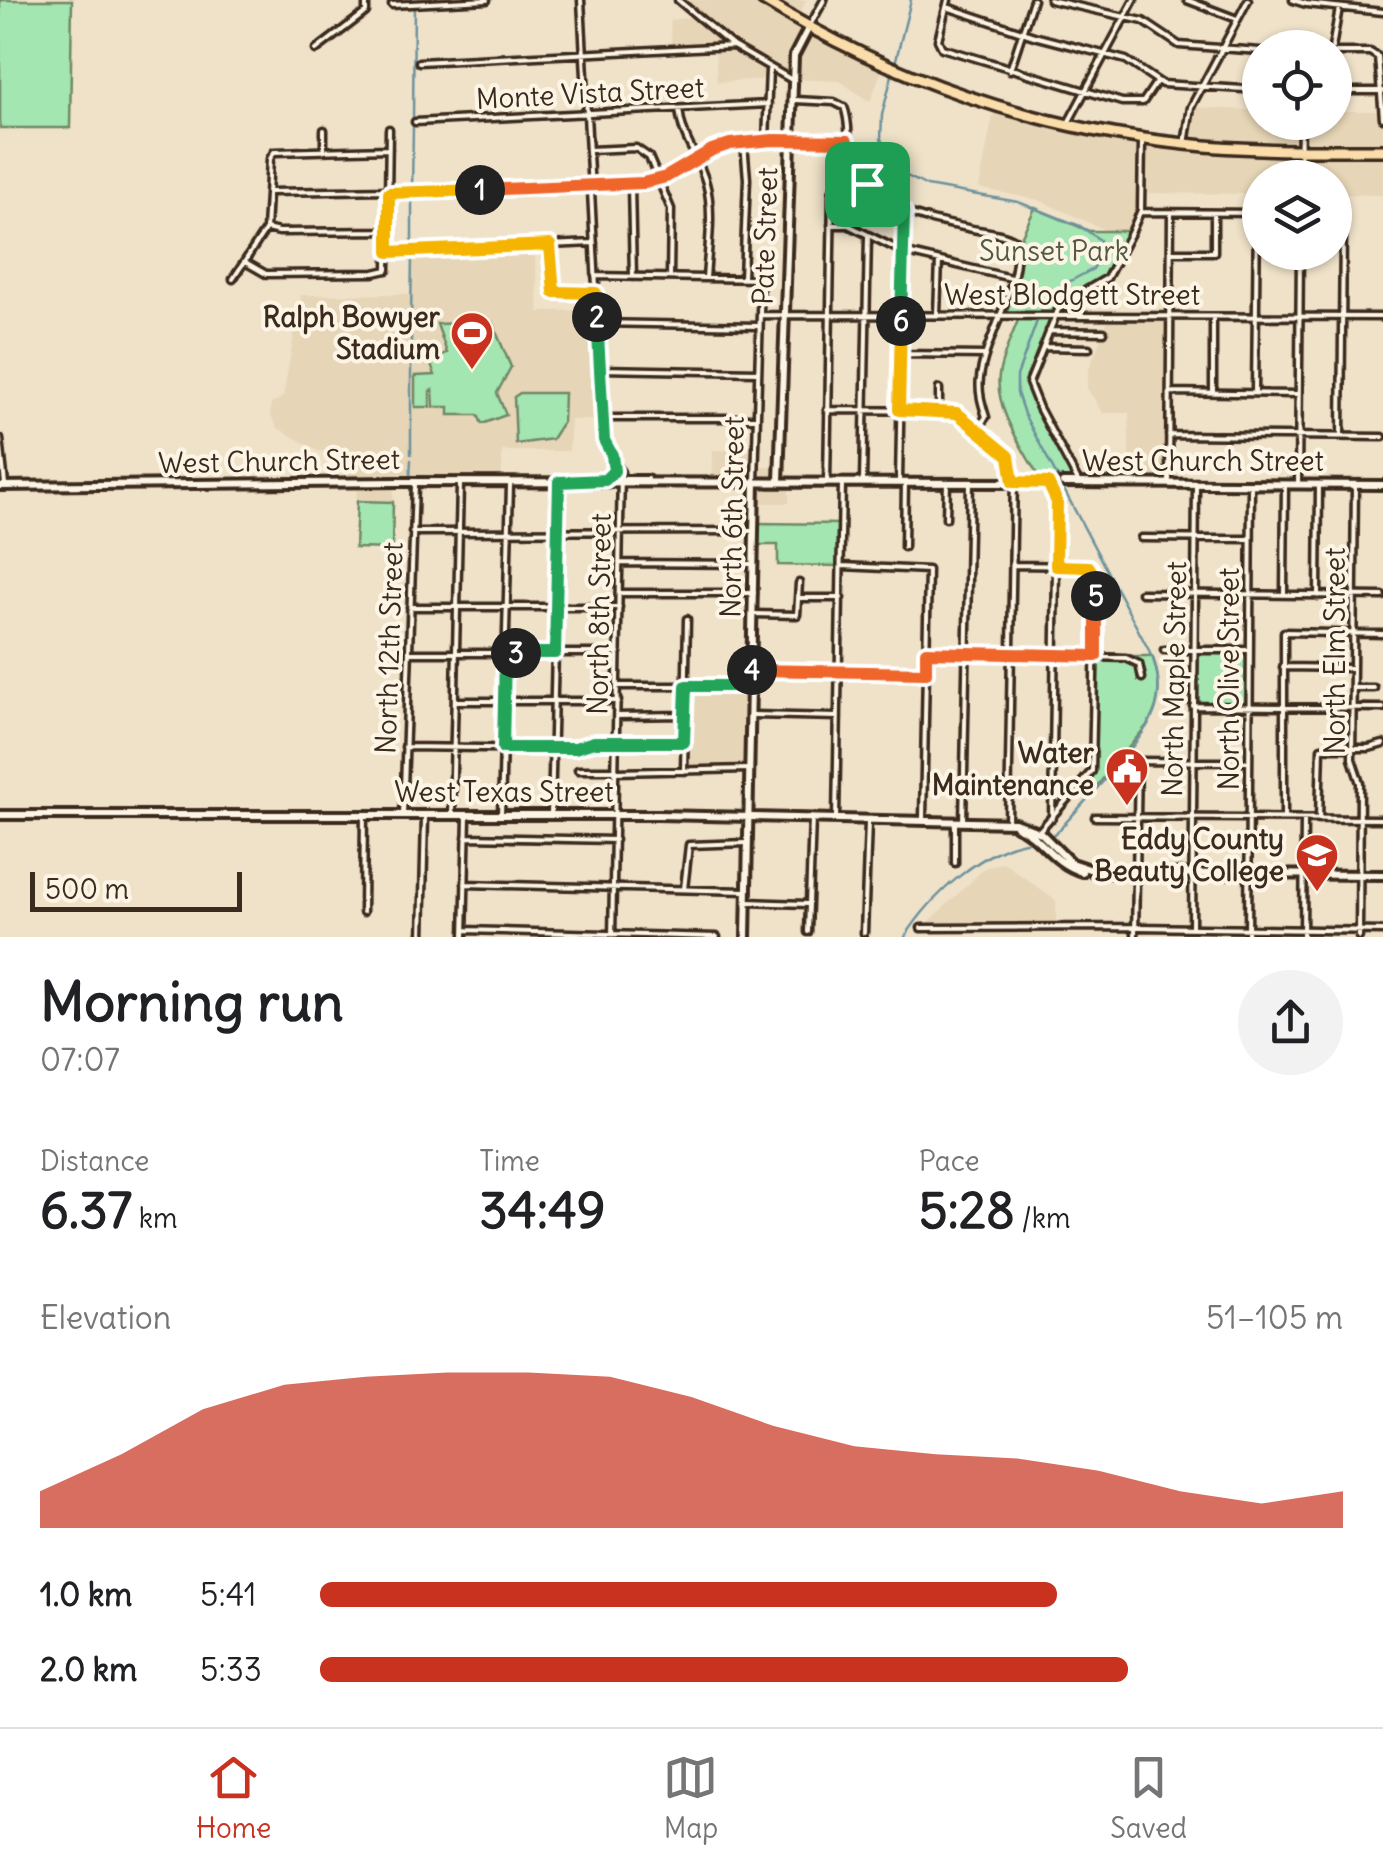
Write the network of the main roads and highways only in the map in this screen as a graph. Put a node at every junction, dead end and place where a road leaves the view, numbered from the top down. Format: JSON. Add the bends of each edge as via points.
{"nodes":[{"id":1,"x":764,"y":0,"type":"edge"},
{"id":2,"x":1383,"y":150,"type":"edge"}],
"edges":[{"from":1,"to":2,"type":"highway","via":[[894,68],[1067,125],[1185,144]]}]}
